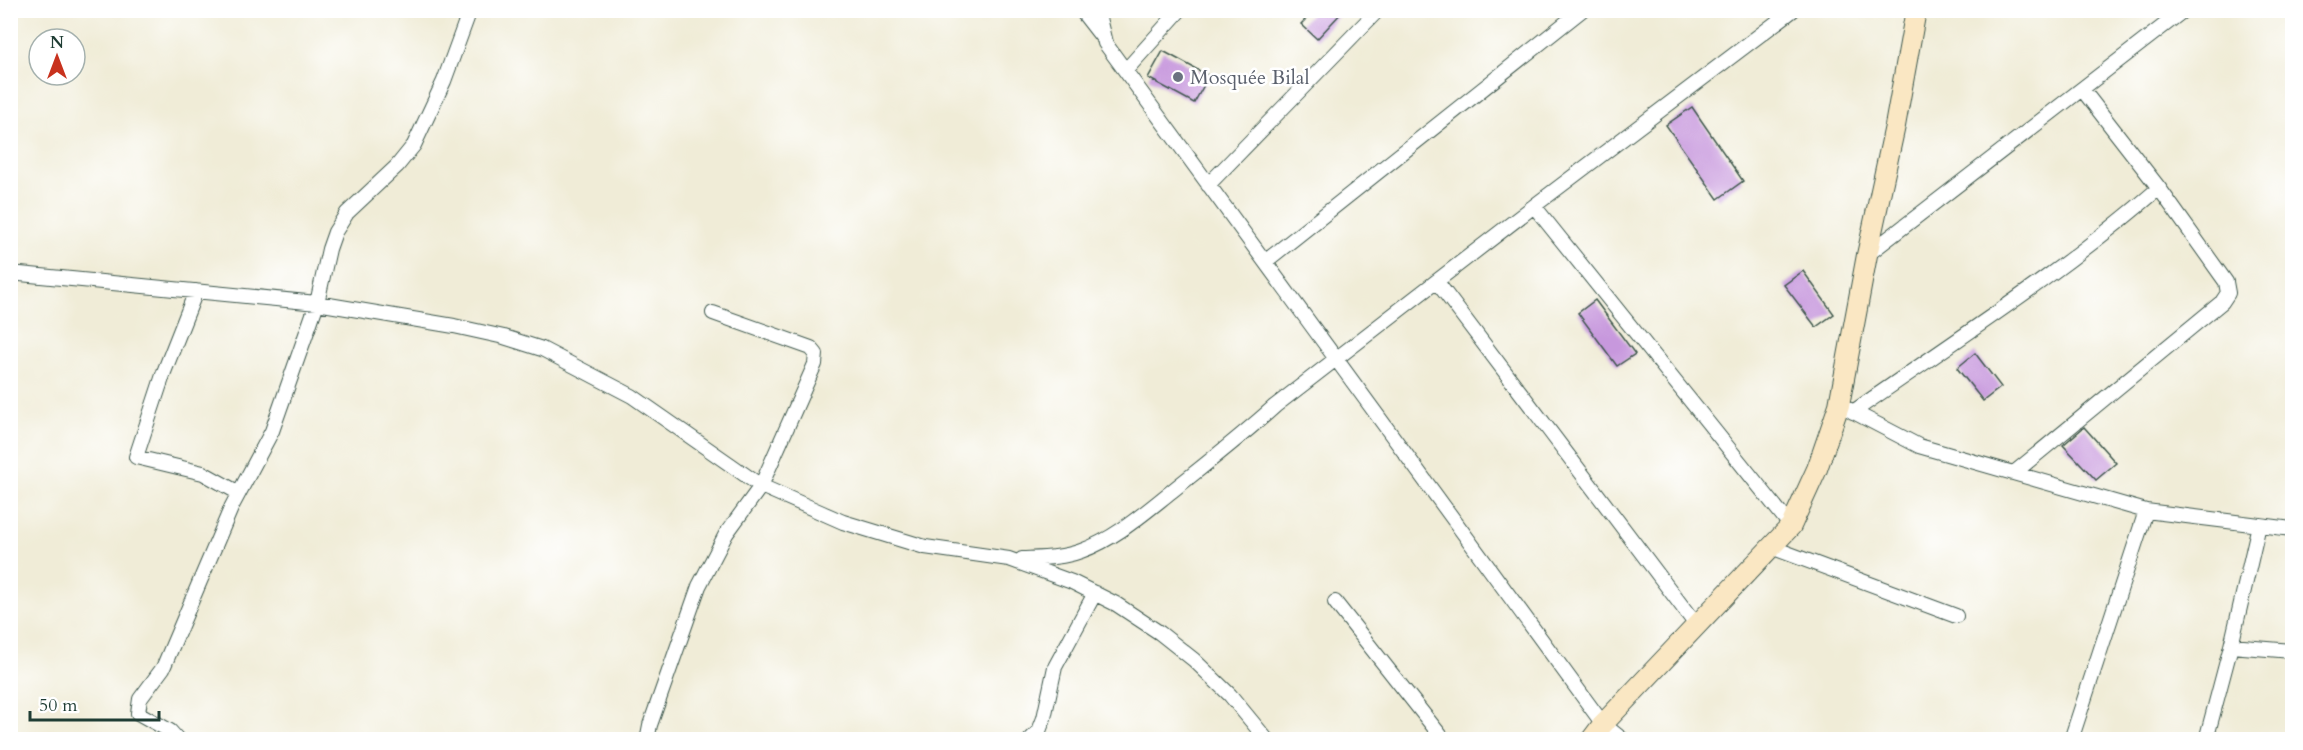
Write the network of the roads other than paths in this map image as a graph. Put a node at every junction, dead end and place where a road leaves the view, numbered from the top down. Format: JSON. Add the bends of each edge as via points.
{"nodes":[{"id":1,"x":470,"y":10,"type":"edge"},
{"id":2,"x":1081,"y":10,"type":"edge"},
{"id":3,"x":1097,"y":10,"type":"edge"},
{"id":4,"x":1180,"y":10,"type":"edge"},
{"id":5,"x":1378,"y":10,"type":"edge"},
{"id":6,"x":1582,"y":10,"type":"edge"},
{"id":7,"x":1793,"y":10,"type":"edge"},
{"id":8,"x":1916,"y":10,"type":"edge"},
{"id":9,"x":2184,"y":10,"type":"edge"},
{"id":10,"x":1106,"y":43,"type":"junction"},
{"id":11,"x":1126,"y":70,"type":"junction"},
{"id":12,"x":2082,"y":89,"type":"junction"},
{"id":13,"x":1208,"y":185,"type":"junction"},
{"id":14,"x":2159,"y":188,"type":"junction"},
{"id":15,"x":1534,"y":206,"type":"junction"},
{"id":16,"x":1867,"y":255,"type":"junction"},
{"id":17,"x":1266,"y":261,"type":"junction"},
{"id":18,"x":10,"y":273,"type":"edge"},
{"id":19,"x":1437,"y":282,"type":"junction"},
{"id":20,"x":196,"y":291,"type":"junction"},
{"id":21,"x":317,"y":303,"type":"junction"},
{"id":22,"x":713,"y":313,"type":"dead end"},
{"id":23,"x":1336,"y":360,"type":"junction"},
{"id":24,"x":1846,"y":408,"type":"junction"},
{"id":25,"x":2014,"y":473,"type":"junction"},
{"id":26,"x":761,"y":486,"type":"junction"},
{"id":27,"x":239,"y":493,"type":"junction"},
{"id":28,"x":2146,"y":511,"type":"junction"},
{"id":29,"x":2259,"y":525,"type":"junction"},
{"id":30,"x":1791,"y":526,"type":"junction"},
{"id":31,"x":2292,"y":529,"type":"edge"},
{"id":32,"x":1771,"y":547,"type":"junction"},
{"id":33,"x":1009,"y":559,"type":"junction"},
{"id":34,"x":1095,"y":593,"type":"junction"},
{"id":35,"x":1335,"y":602,"type":"dead end"},
{"id":36,"x":1956,"y":616,"type":"dead end"},
{"id":37,"x":1697,"y":626,"type":"junction"},
{"id":38,"x":2231,"y":646,"type":"junction"},
{"id":39,"x":2292,"y":651,"type":"edge"},
{"id":40,"x":1597,"y":732,"type":"edge"},
{"id":41,"x":178,"y":740,"type":"edge"},
{"id":42,"x":647,"y":740,"type":"edge"},
{"id":43,"x":1030,"y":740,"type":"edge"},
{"id":44,"x":1267,"y":740,"type":"edge"},
{"id":45,"x":1444,"y":740,"type":"edge"},
{"id":46,"x":1623,"y":740,"type":"edge"},
{"id":47,"x":2071,"y":740,"type":"edge"},
{"id":48,"x":2206,"y":740,"type":"edge"}],
"edges":[{"from":1,"to":21,"type":"street","via":[[444,81],[414,145],[340,221],[329,249]]},
{"from":2,"to":10,"type":"street"},
{"from":3,"to":10,"type":"street"},
{"from":4,"to":11,"type":"street"},
{"from":5,"to":13,"type":"street"},
{"from":6,"to":17,"type":"street"},
{"from":7,"to":15,"type":"street"},
{"from":8,"to":16,"type":"main road"},
{"from":9,"to":12,"type":"street"},
{"from":10,"to":11,"type":"street"},
{"from":11,"to":13,"type":"street"},
{"from":12,"to":14,"type":"street"},
{"from":12,"to":16,"type":"street"},
{"from":13,"to":17,"type":"street"},
{"from":14,"to":24,"type":"street","via":[[2050,274]]},
{"from":14,"to":25,"type":"street","via":[[2226,282],[2228,293],[2222,302]]},
{"from":15,"to":19,"type":"street"},
{"from":15,"to":30,"type":"street"},
{"from":16,"to":24,"type":"main road"},
{"from":17,"to":23,"type":"street"},
{"from":18,"to":20,"type":"street"},
{"from":19,"to":23,"type":"street"},
{"from":19,"to":37,"type":"street"},
{"from":20,"to":21,"type":"street"},
{"from":20,"to":27,"type":"street","via":[[136,458],[203,473]]},
{"from":21,"to":26,"type":"street","via":[[454,326],[542,349],[632,396]]},
{"from":21,"to":27,"type":"street","via":[[272,431]]},
{"from":22,"to":26,"type":"street","via":[[811,348],[816,354]]},
{"from":23,"to":33,"type":"street","via":[[1106,539],[1066,556]]},
{"from":23,"to":40,"type":"street"},
{"from":24,"to":25,"type":"street","via":[[1919,446]]},
{"from":24,"to":30,"type":"main road"},
{"from":25,"to":28,"type":"street"},
{"from":26,"to":33,"type":"street","via":[[893,539]]},
{"from":26,"to":42,"type":"street","via":[[726,534],[699,586]]},
{"from":27,"to":41,"type":"street","via":[[163,668],[137,708],[138,713]]},
{"from":28,"to":29,"type":"street"},
{"from":28,"to":47,"type":"street"},
{"from":29,"to":31,"type":"street"},
{"from":29,"to":38,"type":"street"},
{"from":30,"to":32,"type":"main road"},
{"from":32,"to":36,"type":"street"},
{"from":32,"to":37,"type":"main road"},
{"from":33,"to":34,"type":"street"},
{"from":34,"to":43,"type":"street","via":[[1055,667],[1044,718]]},
{"from":34,"to":44,"type":"street","via":[[1160,633],[1194,660],[1230,695]]},
{"from":35,"to":45,"type":"street"},
{"from":37,"to":40,"type":"main road"},
{"from":38,"to":39,"type":"street"},
{"from":38,"to":48,"type":"street"},
{"from":40,"to":46,"type":"street"}]}
